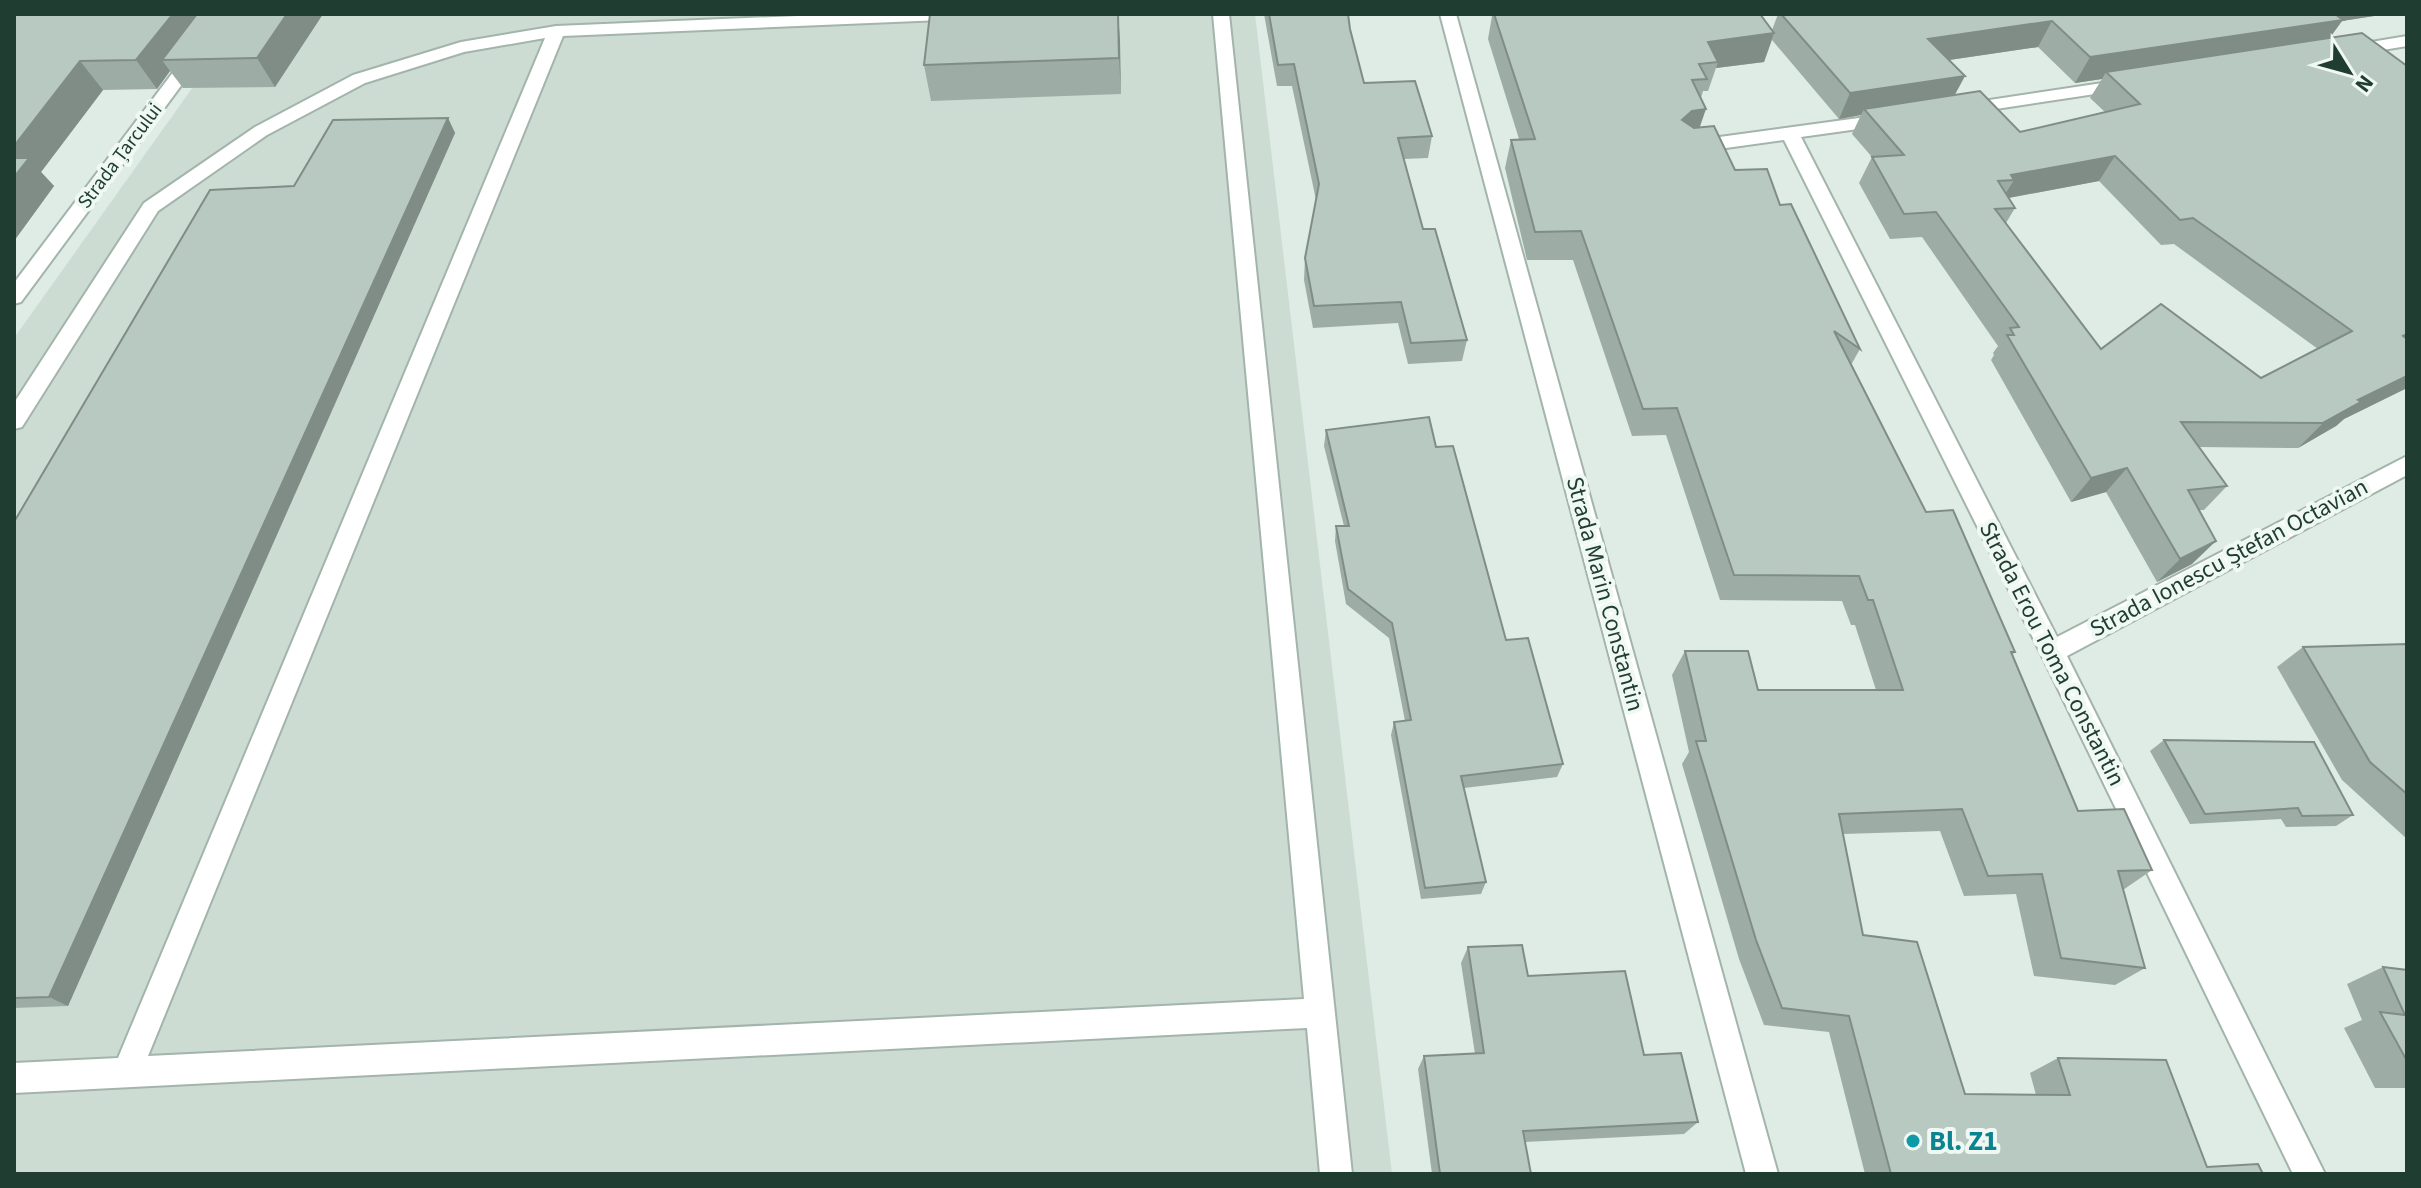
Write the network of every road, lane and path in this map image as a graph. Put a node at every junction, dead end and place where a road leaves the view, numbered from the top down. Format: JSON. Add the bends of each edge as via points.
{"nodes":[{"id":1,"x":226,"y":14,"type":"edge"},
{"id":2,"x":966,"y":14,"type":"edge"},
{"id":3,"x":1221,"y":14,"type":"edge"},
{"id":4,"x":1448,"y":14,"type":"edge"},
{"id":5,"x":556,"y":31,"type":"junction"},
{"id":6,"x":2407,"y":41,"type":"edge"},
{"id":7,"x":2322,"y":54,"type":"edge"},
{"id":8,"x":2152,"y":80,"type":"edge"},
{"id":9,"x":1948,"y":111,"type":"edge"},
{"id":10,"x":1900,"y":118,"type":"edge"},
{"id":11,"x":1791,"y":135,"type":"junction"},
{"id":12,"x":1684,"y":148,"type":"edge"},
{"id":13,"x":14,"y":297,"type":"edge"},
{"id":14,"x":14,"y":421,"type":"edge"},
{"id":15,"x":2407,"y":465,"type":"edge"},
{"id":16,"x":2052,"y":652,"type":"junction"},
{"id":17,"x":1319,"y":1013,"type":"junction"},
{"id":18,"x":127,"y":1072,"type":"junction"},
{"id":19,"x":14,"y":1078,"type":"edge"},
{"id":20,"x":1336,"y":1174,"type":"edge"},
{"id":21,"x":1762,"y":1174,"type":"edge"},
{"id":22,"x":2309,"y":1174,"type":"edge"}],
"edges":[{"from":1,"to":13,"type":"street","name":"Strada Țarcului"},
{"from":2,"to":5,"type":"street"},
{"from":3,"to":17,"type":"street"},
{"from":4,"to":21,"type":"street","name":"Strada Marin Constantin"},
{"from":5,"to":14,"type":"street","via":[[461,47],[359,79],[261,131],[189,178],[151,207]]},
{"from":5,"to":18,"type":"street"},
{"from":6,"to":7,"type":"street"},
{"from":8,"to":9,"type":"street"},
{"from":10,"to":11,"type":"street"},
{"from":11,"to":12,"type":"street"},
{"from":11,"to":16,"type":"street","name":"Strada Erou Toma Constantin"},
{"from":15,"to":16,"type":"street","name":"Strada Ionescu Ștefan Octavian"},
{"from":16,"to":22,"type":"street","name":"Strada Erou Toma Constantin"},
{"from":17,"to":18,"type":"street"},
{"from":17,"to":20,"type":"street"},
{"from":18,"to":19,"type":"street"}]}
